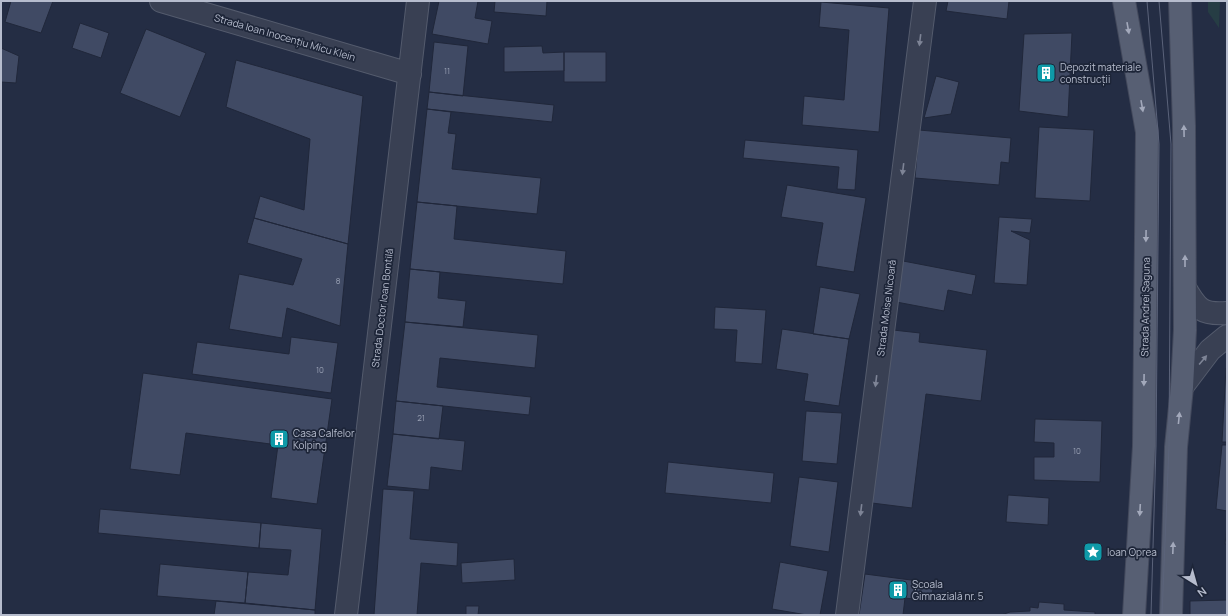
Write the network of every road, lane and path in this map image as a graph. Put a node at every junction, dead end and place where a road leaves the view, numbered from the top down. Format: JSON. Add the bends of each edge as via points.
{"nodes":[{"id":1,"x":161,"y":1,"type":"edge"},
{"id":2,"x":418,"y":1,"type":"edge"},
{"id":3,"x":925,"y":1,"type":"edge"},
{"id":4,"x":1124,"y":1,"type":"edge"},
{"id":5,"x":1180,"y":1,"type":"edge"},
{"id":6,"x":410,"y":74,"type":"junction"},
{"id":7,"x":1185,"y":288,"type":"junction"},
{"id":8,"x":1227,"y":313,"type":"edge"},
{"id":9,"x":1227,"y":336,"type":"edge"},
{"id":10,"x":1182,"y":387,"type":"junction"},
{"id":11,"x":346,"y":615,"type":"edge"},
{"id":12,"x":847,"y":615,"type":"edge"},
{"id":13,"x":1134,"y":615,"type":"edge"},
{"id":14,"x":1171,"y":615,"type":"edge"}],
"edges":[{"from":1,"to":6,"type":"street","name":"Strada Ioan Inocențiu Micu Klein"},
{"from":2,"to":6,"type":"street","name":"Strada Doctor Ioan Bontilă"},
{"from":3,"to":12,"type":"street","name":"Strada Moise Nicoară","one_way":true},
{"from":4,"to":13,"type":"main road","name":"Strada Andrei Șaguna","one_way":true,"via":[[1146,132],[1144,446]]},
{"from":7,"to":5,"type":"main road","one_way":true},
{"from":6,"to":11,"type":"street","name":"Strada Doctor Ioan Bontilă"},
{"from":7,"to":8,"type":"street","via":[[1203,311],[1212,314]]},
{"from":7,"to":10,"type":"main road"},
{"from":10,"to":9,"type":"street","one_way":true,"via":[[1210,350]]},
{"from":14,"to":10,"type":"main road","one_way":true,"via":[[1176,447]]}]}
